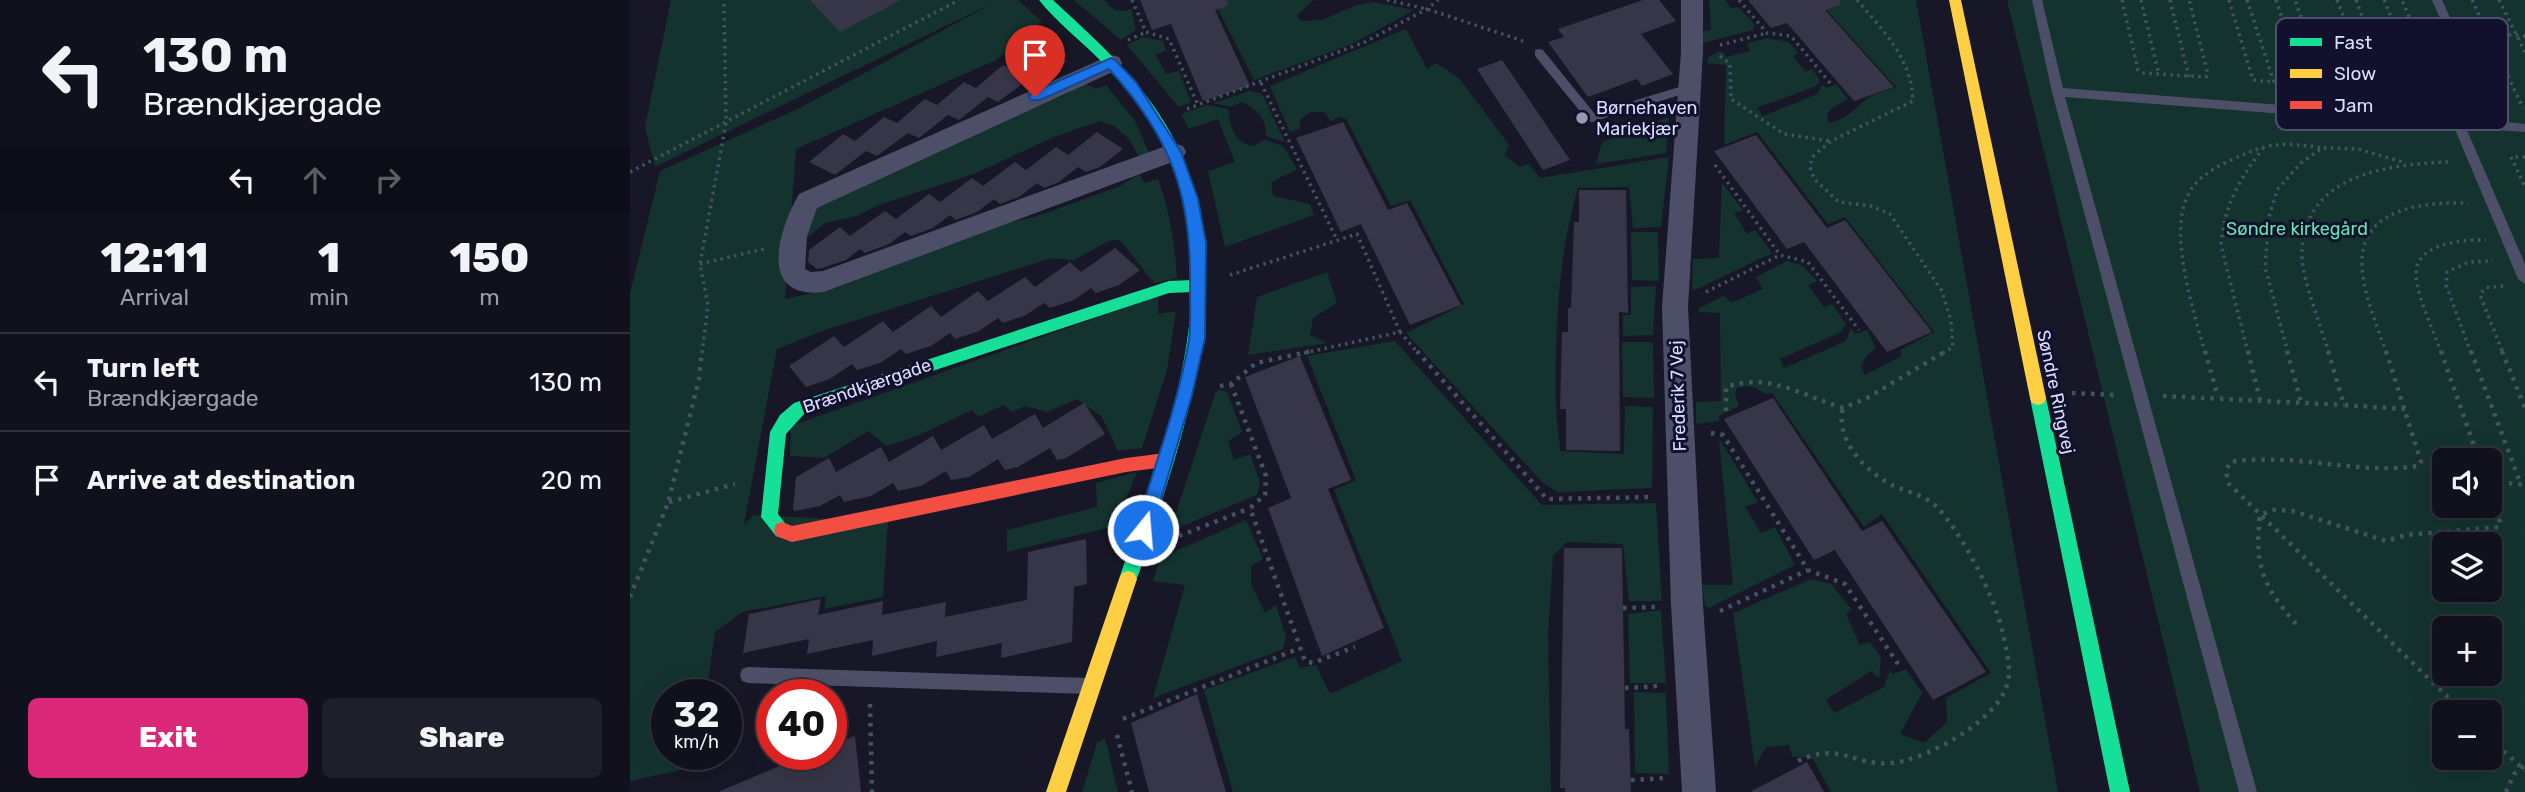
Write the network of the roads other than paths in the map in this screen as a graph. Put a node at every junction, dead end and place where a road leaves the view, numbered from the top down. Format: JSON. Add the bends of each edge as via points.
{"nodes":[{"id":1,"x":1045,"y":0,"type":"edge"},
{"id":2,"x":1692,"y":0,"type":"edge"},
{"id":3,"x":1955,"y":0,"type":"edge"},
{"id":4,"x":2037,"y":0,"type":"edge"},
{"id":5,"x":2437,"y":0,"type":"edge"},
{"id":6,"x":2445,"y":18,"type":"edge"},
{"id":7,"x":1539,"y":53,"type":"road end"},
{"id":8,"x":1111,"y":63,"type":"junction"},
{"id":9,"x":1689,"y":88,"type":"junction"},
{"id":10,"x":2057,"y":92,"type":"junction"},
{"id":11,"x":2276,"y":109,"type":"edge"},
{"id":12,"x":2461,"y":130,"type":"edge"},
{"id":13,"x":1174,"y":152,"type":"junction"},
{"id":14,"x":2525,"y":279,"type":"edge"},
{"id":15,"x":1198,"y":286,"type":"junction"},
{"id":16,"x":1165,"y":460,"type":"junction"},
{"id":17,"x":748,"y":675,"type":"dead end"},
{"id":18,"x":1094,"y":687,"type":"junction"},
{"id":19,"x":1056,"y":792,"type":"edge"},
{"id":20,"x":1699,"y":792,"type":"edge"},
{"id":21,"x":2120,"y":792,"type":"edge"},
{"id":22,"x":2248,"y":792,"type":"edge"}],
"edges":[{"from":1,"to":8,"type":"street"},
{"from":2,"to":9,"type":"street","name":"Frederik 7 Vej"},
{"from":3,"to":21,"type":"street","name":"Søndre Ringvej"},
{"from":4,"to":10,"type":"lane"},
{"from":5,"to":6,"type":"lane"},
{"from":7,"to":9,"type":"lane","via":[[1592,118]]},
{"from":8,"to":13,"type":"street","via":[[1132,86]]},
{"from":8,"to":13,"type":"street","via":[[808,201],[799,215],[793,242],[792,274],[808,283],[824,281]]},
{"from":9,"to":20,"type":"street","name":"Frederik 7 Vej","via":[[1675,307]]},
{"from":10,"to":11,"type":"lane"},
{"from":10,"to":22,"type":"lane"},
{"from":12,"to":14,"type":"lane"},
{"from":13,"to":15,"type":"street","via":[[1191,199],[1199,243]]},
{"from":15,"to":16,"type":"street","via":[[1197,338]]},
{"from":15,"to":16,"type":"street","name":"Brændkjærgade","via":[[1168,287],[800,408],[778,432],[769,517],[792,534]]},
{"from":16,"to":18,"type":"street"},
{"from":17,"to":18,"type":"lane"},
{"from":18,"to":19,"type":"street"}]}
